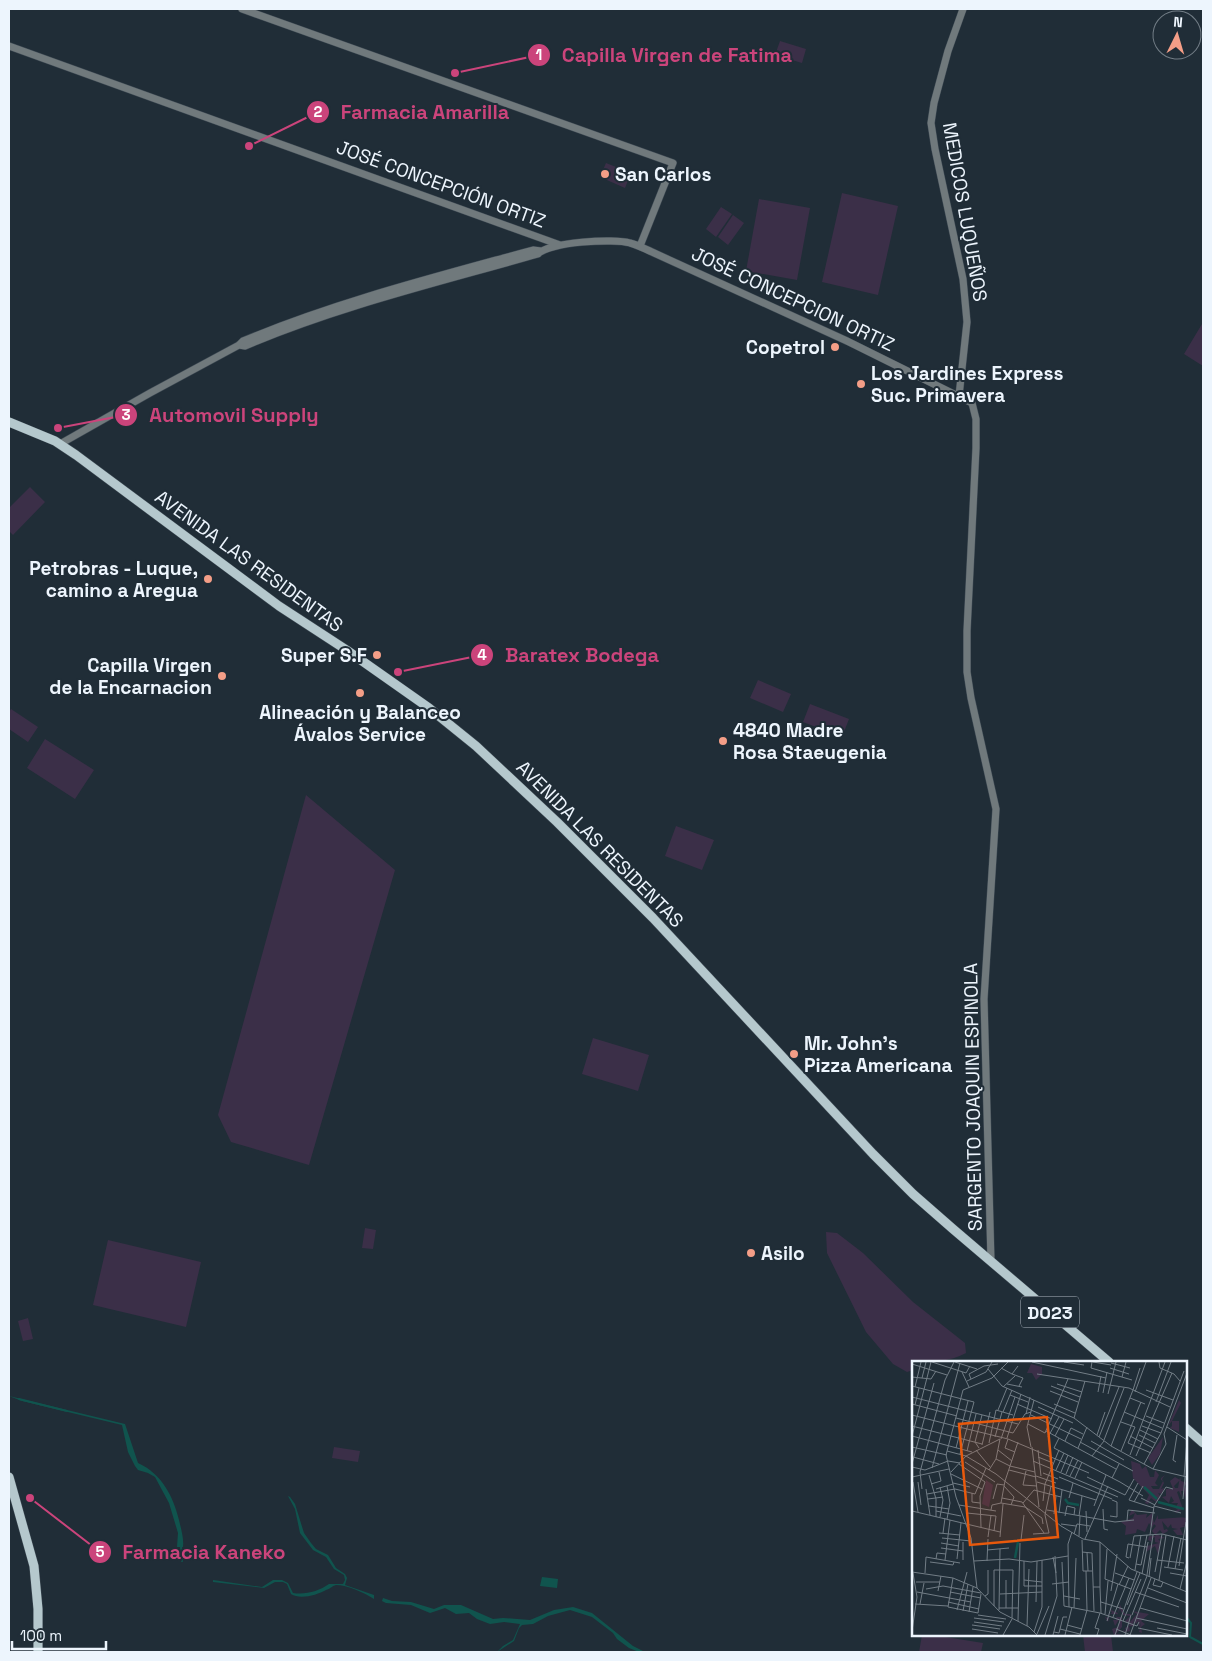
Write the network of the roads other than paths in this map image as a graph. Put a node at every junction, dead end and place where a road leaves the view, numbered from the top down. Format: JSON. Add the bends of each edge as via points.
{"nodes":[{"id":1,"x":242,"y":9,"type":"edge"},
{"id":2,"x":963,"y":9,"type":"edge"},
{"id":3,"x":9,"y":46,"type":"edge"},
{"id":4,"x":560,"y":245,"type":"junction"},
{"id":5,"x":640,"y":246,"type":"junction"},
{"id":6,"x":959,"y":396,"type":"junction"},
{"id":7,"x":968,"y":399,"type":"joint"},
{"id":8,"x":9,"y":422,"type":"edge"},
{"id":9,"x":60,"y":444,"type":"junction"},
{"id":10,"x":991,"y":1261,"type":"junction"},
{"id":11,"x":1108,"y":1361,"type":"edge"},
{"id":12,"x":1187,"y":1429,"type":"edge"},
{"id":13,"x":1203,"y":1443,"type":"edge"},
{"id":14,"x":9,"y":1477,"type":"edge"},
{"id":15,"x":38,"y":1652,"type":"edge"}],
"edges":[{"from":1,"to":5,"type":"street","via":[[673,163]]},
{"from":2,"to":6,"type":"street","name":"MEDICOS LUQUEÑOS","via":[[948,51],[932,123],[966,301],[966,341]]},
{"from":3,"to":4,"type":"street","name":"JOSÉ CONCEPCIÓN ORTIZ"},
{"from":4,"to":5,"type":"street","name":"JOSÉ CONCEPCIÓN ORTIZ","via":[[615,241]]},
{"from":4,"to":9,"type":"street","via":[[297,326],[245,346],[239,345]]},
{"from":5,"to":6,"type":"street","name":"JOSÉ CONCEPCION ORTIZ"},
{"from":6,"to":7,"type":"street","name":"JOSÉ CONCEPCION ORTIZ"},
{"from":7,"to":10,"type":"street","name":"SARGENTO JOAQUIN ESPINOLA","via":[[974,408],[976,448],[967,672],[996,809],[984,997]]},
{"from":8,"to":9,"type":"main road","name":"AVENIDA LAS RESIDENTAS","number":"D023"},
{"from":9,"to":10,"type":"main road","name":"AVENIDA LAS RESIDENTAS","number":"D023","via":[[278,606],[356,656],[470,741],[635,899],[913,1194]]},
{"from":10,"to":11,"type":"main road","name":"AVENIDA LAS RESIDENTAS","number":"D023"},
{"from":12,"to":13,"type":"main road"},
{"from":14,"to":15,"type":"main road","via":[[34,1566]]}]}
